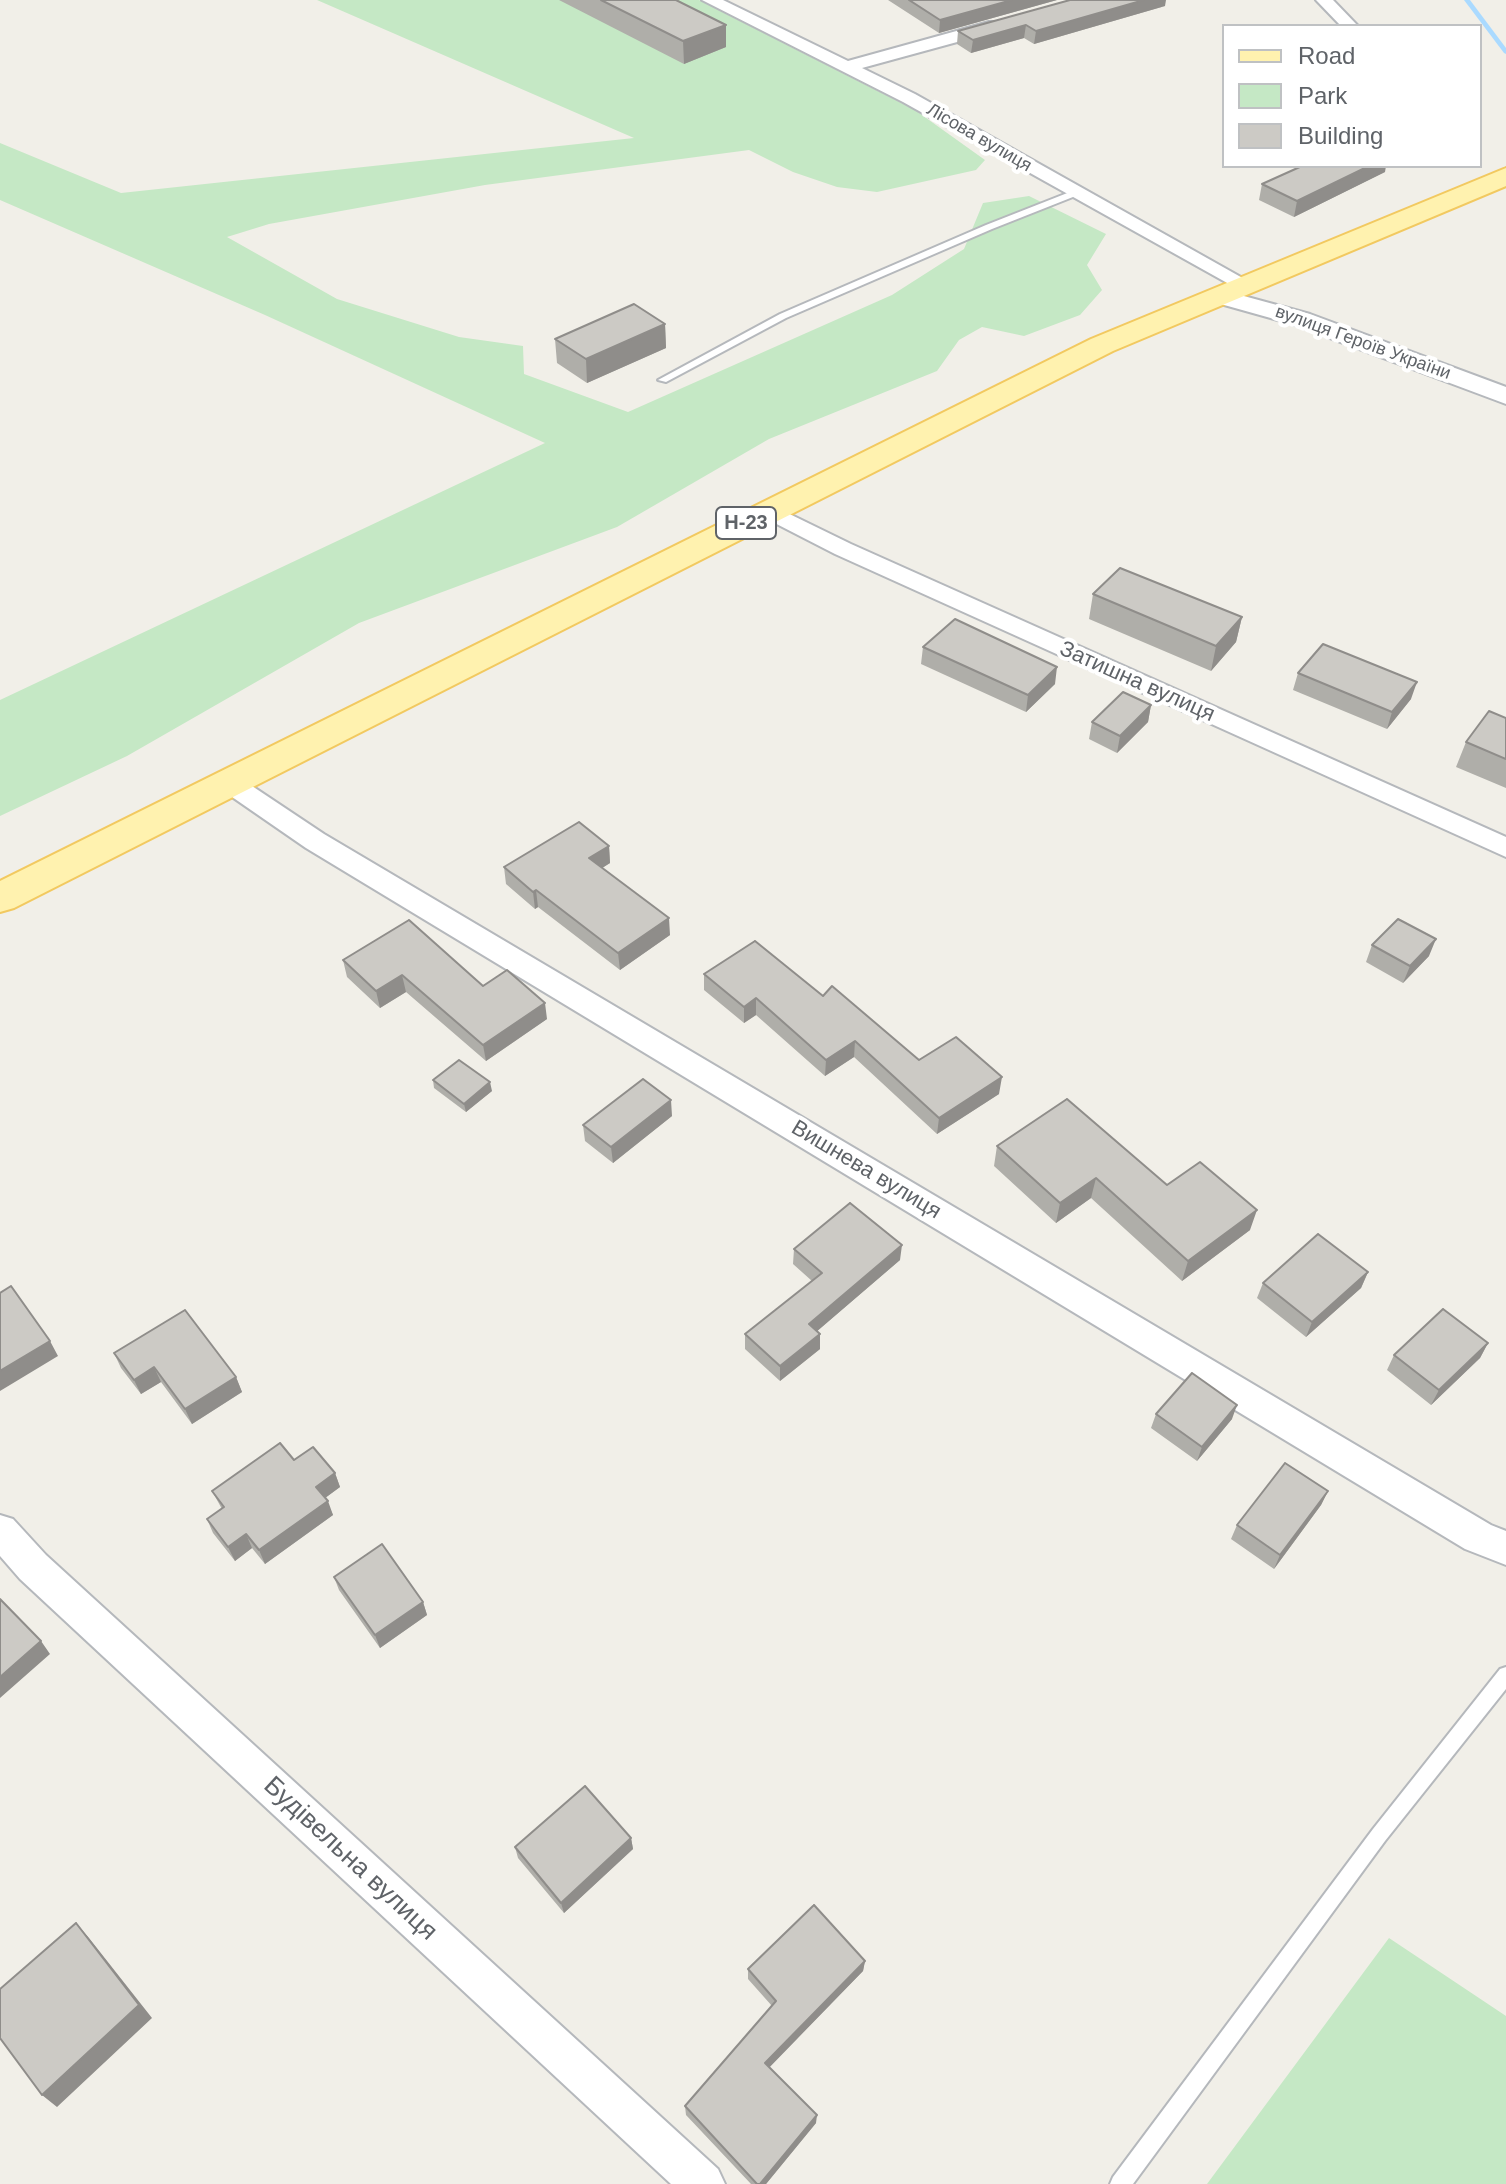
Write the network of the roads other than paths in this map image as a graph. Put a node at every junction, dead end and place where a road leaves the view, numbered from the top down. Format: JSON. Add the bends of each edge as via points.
{"nodes":[{"id":1,"x":710,"y":0,"type":"edge"},
{"id":2,"x":1324,"y":0,"type":"edge"},
{"id":3,"x":1011,"y":21,"type":"edge"},
{"id":4,"x":1348,"y":24,"type":"edge"},
{"id":5,"x":847,"y":67,"type":"junction"},
{"id":6,"x":1506,"y":176,"type":"edge"},
{"id":7,"x":1075,"y":193,"type":"junction"},
{"id":8,"x":1232,"y":290,"type":"junction"},
{"id":9,"x":663,"y":380,"type":"dead end"},
{"id":10,"x":1506,"y":396,"type":"edge"},
{"id":11,"x":769,"y":511,"type":"junction"},
{"id":12,"x":231,"y":784,"type":"junction"},
{"id":13,"x":1506,"y":848,"type":"edge"},
{"id":14,"x":0,"y":898,"type":"edge"},
{"id":15,"x":0,"y":1531,"type":"edge"},
{"id":16,"x":1506,"y":1548,"type":"edge"},
{"id":17,"x":1506,"y":1675,"type":"edge"},
{"id":18,"x":703,"y":2184,"type":"edge"},
{"id":19,"x":1120,"y":2184,"type":"edge"}],
"edges":[{"from":1,"to":5,"type":"street","name":"Лісова вулиця"},
{"from":2,"to":4,"type":"street"},
{"from":3,"to":5,"type":"street"},
{"from":5,"to":7,"type":"street","name":"Лісова вулиця"},
{"from":6,"to":8,"type":"main road","number":"Н-23"},
{"from":7,"to":8,"type":"street","name":"Лісова вулиця"},
{"from":7,"to":9,"type":"lane","via":[[783,316]]},
{"from":8,"to":10,"type":"street","name":"вулиця Героїв України"},
{"from":8,"to":11,"type":"main road","number":"Н-23","via":[[1102,345]]},
{"from":11,"to":12,"type":"main road","number":"Н-23"},
{"from":11,"to":13,"type":"street","name":"Затишна вулиця"},
{"from":12,"to":14,"type":"main road","number":"Н-23"},
{"from":12,"to":16,"type":"street","name":"Вишнева вулиця","via":[[329,849],[1478,1537]]},
{"from":15,"to":18,"type":"street","name":"Будівельна вулиця"},
{"from":17,"to":19,"type":"lane","via":[[1379,1835]]}]}
